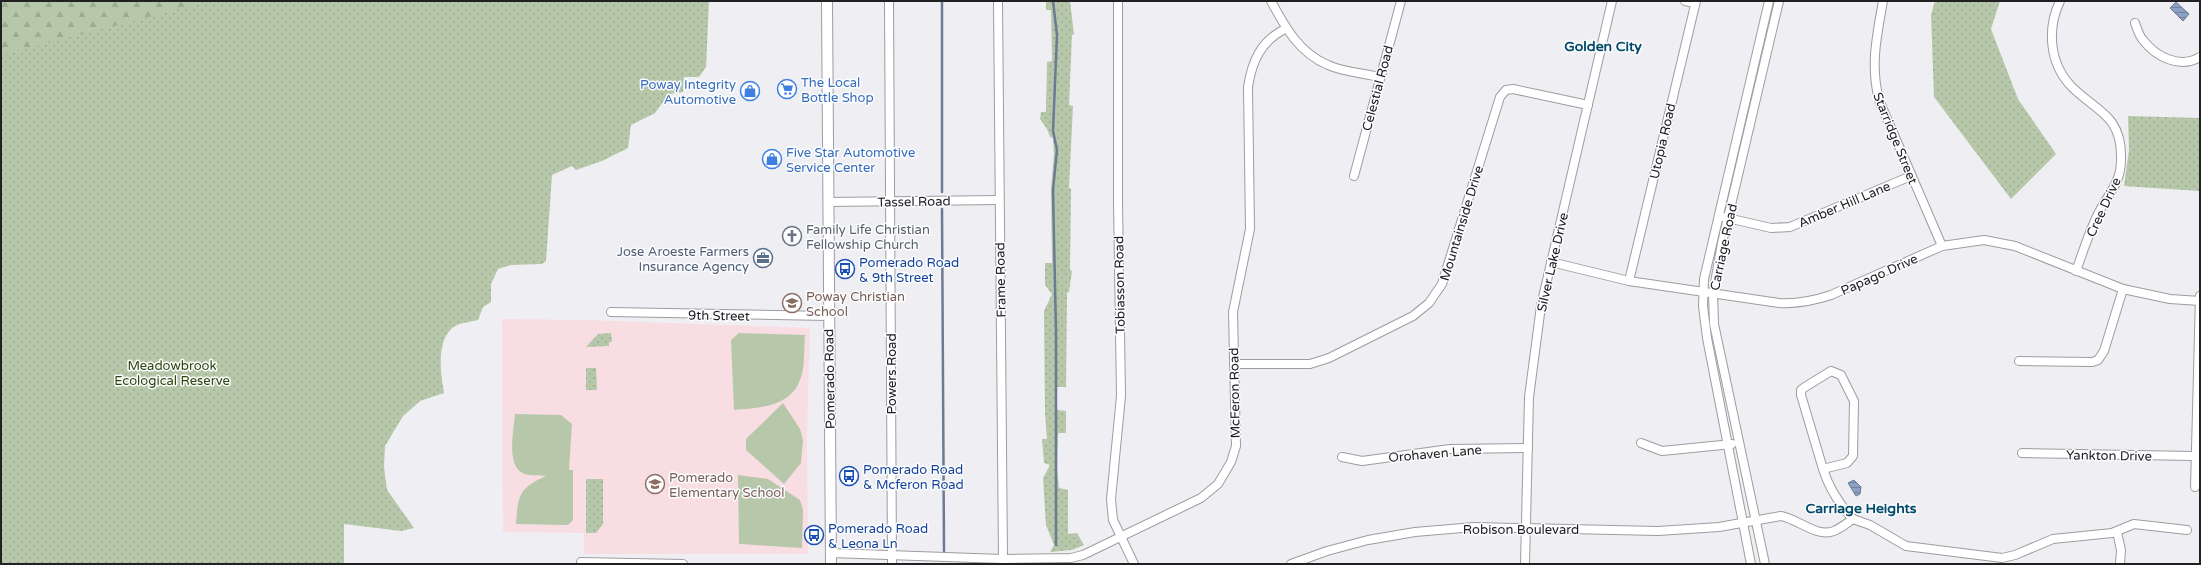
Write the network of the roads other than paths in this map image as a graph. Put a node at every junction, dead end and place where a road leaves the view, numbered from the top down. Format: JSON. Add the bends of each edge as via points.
{"nodes":[{"id":1,"x":827,"y":1,"type":"edge"},
{"id":2,"x":889,"y":1,"type":"edge"},
{"id":3,"x":998,"y":1,"type":"edge"},
{"id":4,"x":1118,"y":1,"type":"edge"},
{"id":5,"x":1271,"y":1,"type":"edge"},
{"id":6,"x":1401,"y":1,"type":"edge"},
{"id":7,"x":1612,"y":1,"type":"edge"},
{"id":8,"x":1685,"y":1,"type":"edge"},
{"id":9,"x":1769,"y":1,"type":"edge"},
{"id":10,"x":1779,"y":1,"type":"edge"},
{"id":11,"x":1883,"y":1,"type":"edge"},
{"id":12,"x":2060,"y":1,"type":"edge"},
{"id":13,"x":1695,"y":2,"type":"edge"},
{"id":14,"x":2135,"y":23,"type":"dead end"},
{"id":15,"x":1285,"y":29,"type":"junction"},
{"id":16,"x":1758,"y":47,"type":"junction"},
{"id":17,"x":1768,"y":50,"type":"junction"},
{"id":18,"x":2200,"y":56,"type":"edge"},
{"id":19,"x":1379,"y":77,"type":"junction"},
{"id":20,"x":1588,"y":105,"type":"junction"},
{"id":21,"x":1354,"y":176,"type":"dead end"},
{"id":22,"x":1911,"y":176,"type":"junction"},
{"id":23,"x":999,"y":200,"type":"junction"},
{"id":24,"x":890,"y":201,"type":"junction"},
{"id":25,"x":828,"y":202,"type":"junction"},
{"id":26,"x":1719,"y":216,"type":"junction"},
{"id":27,"x":1728,"y":218,"type":"junction"},
{"id":28,"x":1942,"y":246,"type":"junction"},
{"id":29,"x":1551,"y":262,"type":"junction"},
{"id":30,"x":2076,"y":271,"type":"junction"},
{"id":31,"x":1629,"y":281,"type":"junction"},
{"id":32,"x":2123,"y":289,"type":"junction"},
{"id":33,"x":1703,"y":292,"type":"junction"},
{"id":34,"x":1713,"y":294,"type":"junction"},
{"id":35,"x":2200,"y":296,"type":"edge"},
{"id":36,"x":2200,"y":301,"type":"edge"},
{"id":37,"x":611,"y":312,"type":"dead end"},
{"id":38,"x":828,"y":316,"type":"junction"},
{"id":39,"x":2018,"y":361,"type":"dead end"},
{"id":40,"x":1234,"y":364,"type":"junction"},
{"id":41,"x":2198,"y":403,"type":"edge"},
{"id":42,"x":1641,"y":442,"type":"dead end"},
{"id":43,"x":1738,"y":443,"type":"junction"},
{"id":44,"x":1729,"y":444,"type":"junction"},
{"id":45,"x":1528,"y":448,"type":"junction"},
{"id":46,"x":2022,"y":453,"type":"dead end"},
{"id":47,"x":2196,"y":456,"type":"junction"},
{"id":48,"x":1342,"y":457,"type":"dead end"},
{"id":49,"x":1823,"y":469,"type":"junction"},
{"id":50,"x":2195,"y":487,"type":"dead end"},
{"id":51,"x":1853,"y":519,"type":"junction"},
{"id":52,"x":1755,"y":520,"type":"junction"},
{"id":53,"x":1743,"y":522,"type":"junction"},
{"id":54,"x":1525,"y":527,"type":"junction"},
{"id":55,"x":2187,"y":530,"type":"dead end"},
{"id":56,"x":2117,"y":532,"type":"junction"},
{"id":57,"x":1120,"y":536,"type":"junction"},
{"id":58,"x":831,"y":553,"type":"junction"},
{"id":59,"x":1003,"y":559,"type":"junction"},
{"id":60,"x":892,"y":560,"type":"edge"},
{"id":61,"x":581,"y":562,"type":"dead end"},
{"id":62,"x":622,"y":563,"type":"edge"},
{"id":63,"x":683,"y":564,"type":"edge"},
{"id":64,"x":831,"y":564,"type":"edge"},
{"id":65,"x":1134,"y":564,"type":"edge"},
{"id":66,"x":1291,"y":564,"type":"edge"},
{"id":67,"x":1525,"y":564,"type":"edge"},
{"id":68,"x":1751,"y":564,"type":"edge"},
{"id":69,"x":1765,"y":564,"type":"edge"},
{"id":70,"x":2120,"y":564,"type":"edge"}],
"edges":[{"from":1,"to":25,"type":"main road","name":"Pomerado Road"},
{"from":2,"to":24,"type":"street","name":"Powers Road"},
{"from":3,"to":23,"type":"street","name":"Frame Road"},
{"from":4,"to":57,"type":"street","name":"Tobiasson Road","via":[[1121,396],[1111,499],[1114,520]]},
{"from":5,"to":15,"type":"street"},
{"from":6,"to":19,"type":"street","name":"Celestial Road"},
{"from":7,"to":20,"type":"street","name":"Silver Lake Drive"},
{"from":8,"to":13,"type":"street"},
{"from":9,"to":16,"type":"street","name":"Carriage Road"},
{"from":10,"to":17,"type":"street","name":"Carriage Road"},
{"from":11,"to":22,"type":"street","name":"Starridge Street","via":[[1874,49],[1875,83],[1879,100]]},
{"from":12,"to":30,"type":"street","name":"Cree Drive","via":[[2055,11],[2051,40],[2057,66],[2071,86],[2100,108],[2112,122],[2119,139],[2121,154],[2119,178],[2099,213]]},
{"from":13,"to":31,"type":"street","name":"Utopia Road"},
{"from":14,"to":18,"type":"street","via":[[2142,40],[2163,58],[2174,62],[2194,61]]},
{"from":15,"to":19,"type":"street","via":[[1307,53],[1328,66]]},
{"from":15,"to":40,"type":"street","name":"McFeron Road","via":[[1273,35],[1259,51],[1249,79],[1250,229],[1234,304]]},
{"from":16,"to":17,"type":"street"},
{"from":16,"to":26,"type":"street","name":"Carriage Road"},
{"from":17,"to":27,"type":"street","name":"Carriage Road"},
{"from":19,"to":21,"type":"street","name":"Celestial Road"},
{"from":20,"to":29,"type":"street","name":"Silver Lake Drive"},
{"from":20,"to":40,"type":"street","name":"Mountainside Drive","via":[[1513,89],[1506,90],[1500,97],[1442,284],[1429,303],[1413,316],[1329,358],[1310,364]]},
{"from":22,"to":27,"type":"street","name":"Amber Hill Lane","via":[[1790,227],[1771,228]]},
{"from":22,"to":28,"type":"street","name":"Starridge Street"},
{"from":23,"to":24,"type":"street","name":"Tassel Road"},
{"from":23,"to":59,"type":"street","name":"Frame Road"},
{"from":24,"to":25,"type":"street","name":"Tassel Road"},
{"from":24,"to":60,"type":"street","name":"Powers Road"},
{"from":25,"to":38,"type":"main road","name":"Pomerado Road"},
{"from":26,"to":27,"type":"street","name":"Amber Hill Lane"},
{"from":26,"to":33,"type":"street","name":"Carriage Road"},
{"from":27,"to":34,"type":"street","name":"Carriage Road"},
{"from":28,"to":30,"type":"street","name":"Papago Drive","via":[[1984,240],[2015,246]]},
{"from":28,"to":34,"type":"street","name":"Papago Drive","via":[[1812,301],[1779,303]]},
{"from":29,"to":31,"type":"street","name":"Papago Drive"},
{"from":29,"to":45,"type":"street","name":"Silver Lake Drive","via":[[1541,306],[1530,389]]},
{"from":30,"to":32,"type":"street","name":"Papago Drive"},
{"from":31,"to":33,"type":"street","name":"Papago Drive"},
{"from":32,"to":36,"type":"street","name":"Papago Drive","via":[[2170,299]]},
{"from":32,"to":39,"type":"street","via":[[2104,351],[2098,360]]},
{"from":33,"to":34,"type":"street","name":"Papago Drive"},
{"from":33,"to":44,"type":"street","name":"Carriage Road","via":[[1707,338]]},
{"from":34,"to":43,"type":"street","name":"Carriage Road","via":[[1717,341]]},
{"from":35,"to":36,"type":"street"},
{"from":36,"to":41,"type":"street"},
{"from":37,"to":38,"type":"street","name":"9th Street"},
{"from":38,"to":58,"type":"main road","name":"Pomerado Road"},
{"from":40,"to":57,"type":"street","name":"McFeron Road","via":[[1236,446],[1231,462],[1218,484],[1201,498]]},
{"from":41,"to":47,"type":"street"},
{"from":42,"to":44,"type":"street","via":[[1662,451]]},
{"from":43,"to":44,"type":"street"},
{"from":43,"to":52,"type":"street","name":"Carriage Road"},
{"from":44,"to":53,"type":"street","name":"Carriage Road"},
{"from":45,"to":48,"type":"street","name":"Orohaven Lane","via":[[1450,449],[1362,461]]},
{"from":45,"to":54,"type":"street","name":"Silver Lake Drive"},
{"from":46,"to":47,"type":"street","name":"Yankton Drive"},
{"from":47,"to":50,"type":"street"},
{"from":49,"to":49,"type":"street","via":[[1801,392],[1828,373],[1836,372],[1841,375],[1854,400],[1853,456],[1847,463]]},
{"from":49,"to":51,"type":"street","via":[[1833,494]]},
{"from":51,"to":52,"type":"street","name":"Robison Boulevard","via":[[1830,532],[1815,530],[1786,517]]},
{"from":51,"to":56,"type":"street","via":[[1870,525],[1906,546],[1997,558],[2015,555],[2053,538]]},
{"from":52,"to":53,"type":"street","name":"Robison Boulevard"},
{"from":52,"to":69,"type":"street","name":"Carriage Road"},
{"from":53,"to":54,"type":"street","name":"Robison Boulevard","via":[[1719,527],[1658,531]]},
{"from":53,"to":68,"type":"street","name":"Carriage Road"},
{"from":54,"to":66,"type":"street","name":"Robison Boulevard","via":[[1474,527],[1415,532],[1368,540]]},
{"from":54,"to":67,"type":"street","name":"Silver Lake Drive"},
{"from":55,"to":56,"type":"street","via":[[2138,524]]},
{"from":56,"to":70,"type":"street","via":[[2121,550]]},
{"from":57,"to":59,"type":"street","name":"McFeron Road","via":[[1083,555],[1071,558]]},
{"from":57,"to":65,"type":"street","name":"Tobiasson Road"},
{"from":58,"to":60,"type":"street","name":"McFeron Road"},
{"from":58,"to":64,"type":"main road","name":"Pomerado Road"},
{"from":59,"to":60,"type":"street","name":"McFeron Road"},
{"from":61,"to":62,"type":"street"},
{"from":62,"to":63,"type":"street"}]}
